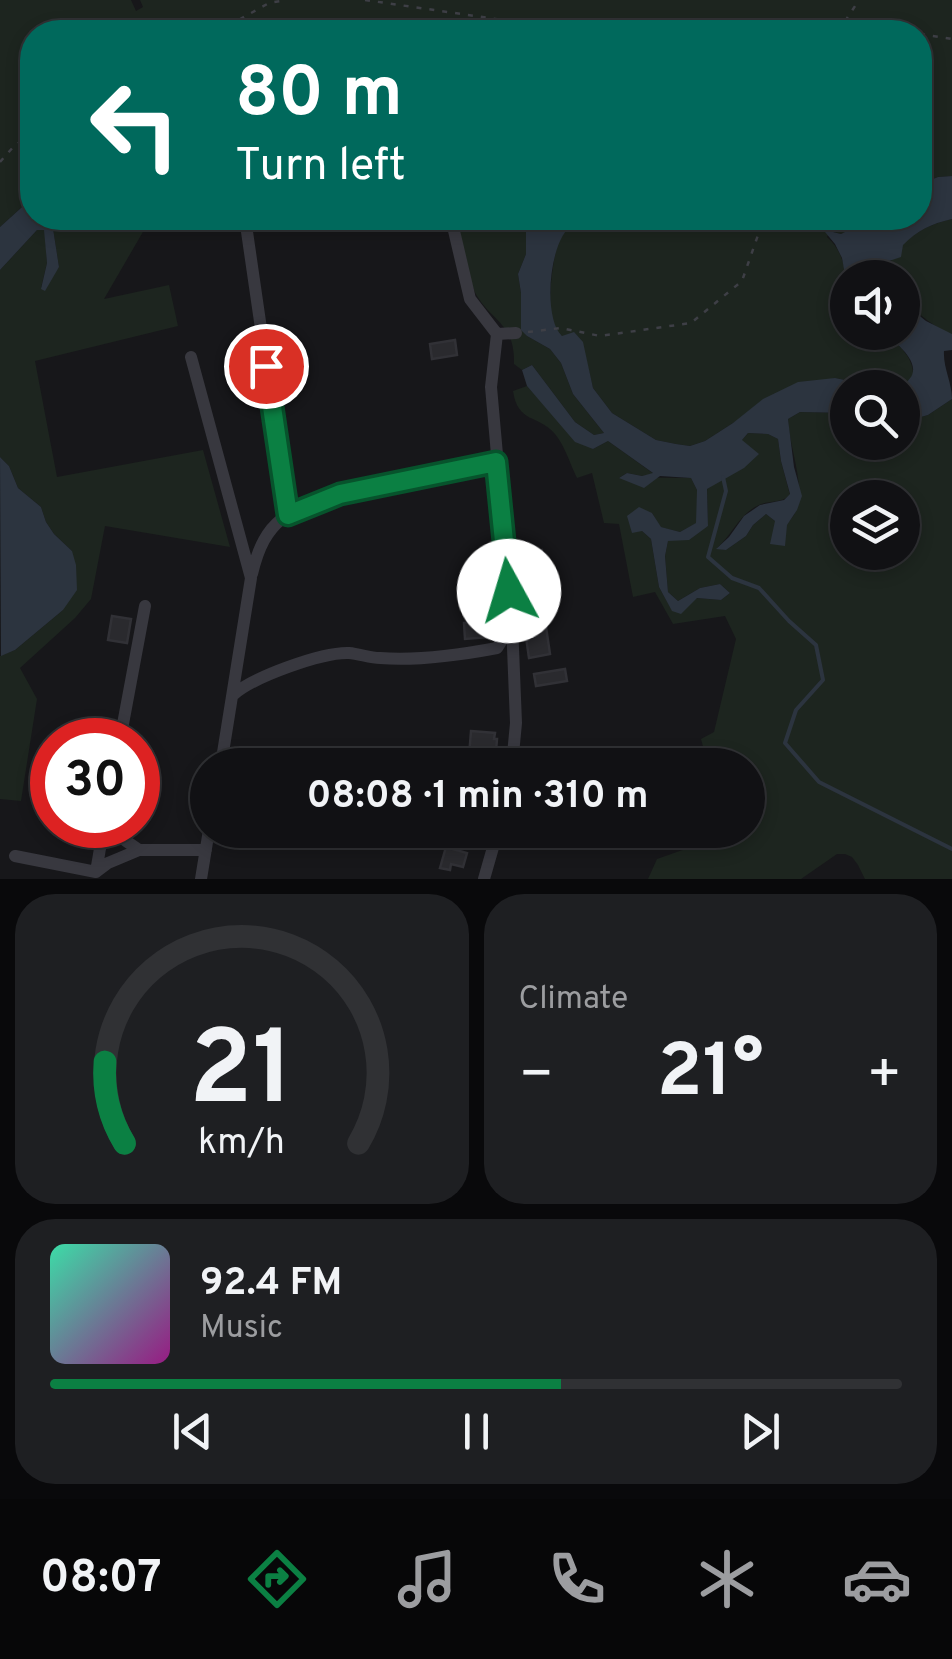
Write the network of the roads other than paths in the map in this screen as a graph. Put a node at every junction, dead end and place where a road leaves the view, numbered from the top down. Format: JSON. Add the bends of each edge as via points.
{"nodes":[{"id":1,"x":247,"y":230,"type":"edge"},
{"id":2,"x":453,"y":230,"type":"edge"},
{"id":3,"x":516,"y":333,"type":"road end"},
{"id":4,"x":497,"y":334,"type":"junction"},
{"id":5,"x":191,"y":358,"type":"dead end"},
{"id":6,"x":496,"y":462,"type":"junction"},
{"id":7,"x":288,"y":515,"type":"junction"},
{"id":8,"x":252,"y":578,"type":"junction"},
{"id":9,"x":145,"y":606,"type":"dead end"},
{"id":10,"x":512,"y":624,"type":"junction"},
{"id":11,"x":233,"y":695,"type":"junction"},
{"id":12,"x":124,"y":718,"type":"edge"},
{"id":13,"x":224,"y":748,"type":"edge"},
{"id":14,"x":514,"y":748,"type":"edge"},
{"id":15,"x":100,"y":848,"type":"edge"},
{"id":16,"x":136,"y":848,"type":"edge"},
{"id":17,"x":493,"y":848,"type":"edge"},
{"id":18,"x":139,"y":850,"type":"junction"},
{"id":19,"x":206,"y":850,"type":"joint"},
{"id":20,"x":16,"y":856,"type":"dead end"},
{"id":21,"x":95,"y":875,"type":"edge"},
{"id":22,"x":201,"y":879,"type":"edge"},
{"id":23,"x":484,"y":879,"type":"edge"}],
"edges":[{"from":1,"to":7,"type":"street"},
{"from":2,"to":4,"type":"street","via":[[470,298]]},
{"from":3,"to":4,"type":"street"},
{"from":4,"to":6,"type":"street","via":[[491,387]]},
{"from":5,"to":8,"type":"street"},
{"from":6,"to":7,"type":"street","via":[[340,494]]},
{"from":6,"to":10,"type":"street"},
{"from":7,"to":8,"type":"street","via":[[268,531]]},
{"from":8,"to":11,"type":"street"},
{"from":9,"to":12,"type":"street"},
{"from":10,"to":11,"type":"street","via":[[497,648],[424,658],[327,654]]},
{"from":10,"to":14,"type":"street"},
{"from":11,"to":13,"type":"street"},
{"from":15,"to":21,"type":"street"},
{"from":16,"to":18,"type":"street"},
{"from":17,"to":23,"type":"street"},
{"from":18,"to":19,"type":"street"},
{"from":18,"to":21,"type":"street"},
{"from":19,"to":22,"type":"street"},
{"from":20,"to":21,"type":"street"}]}
